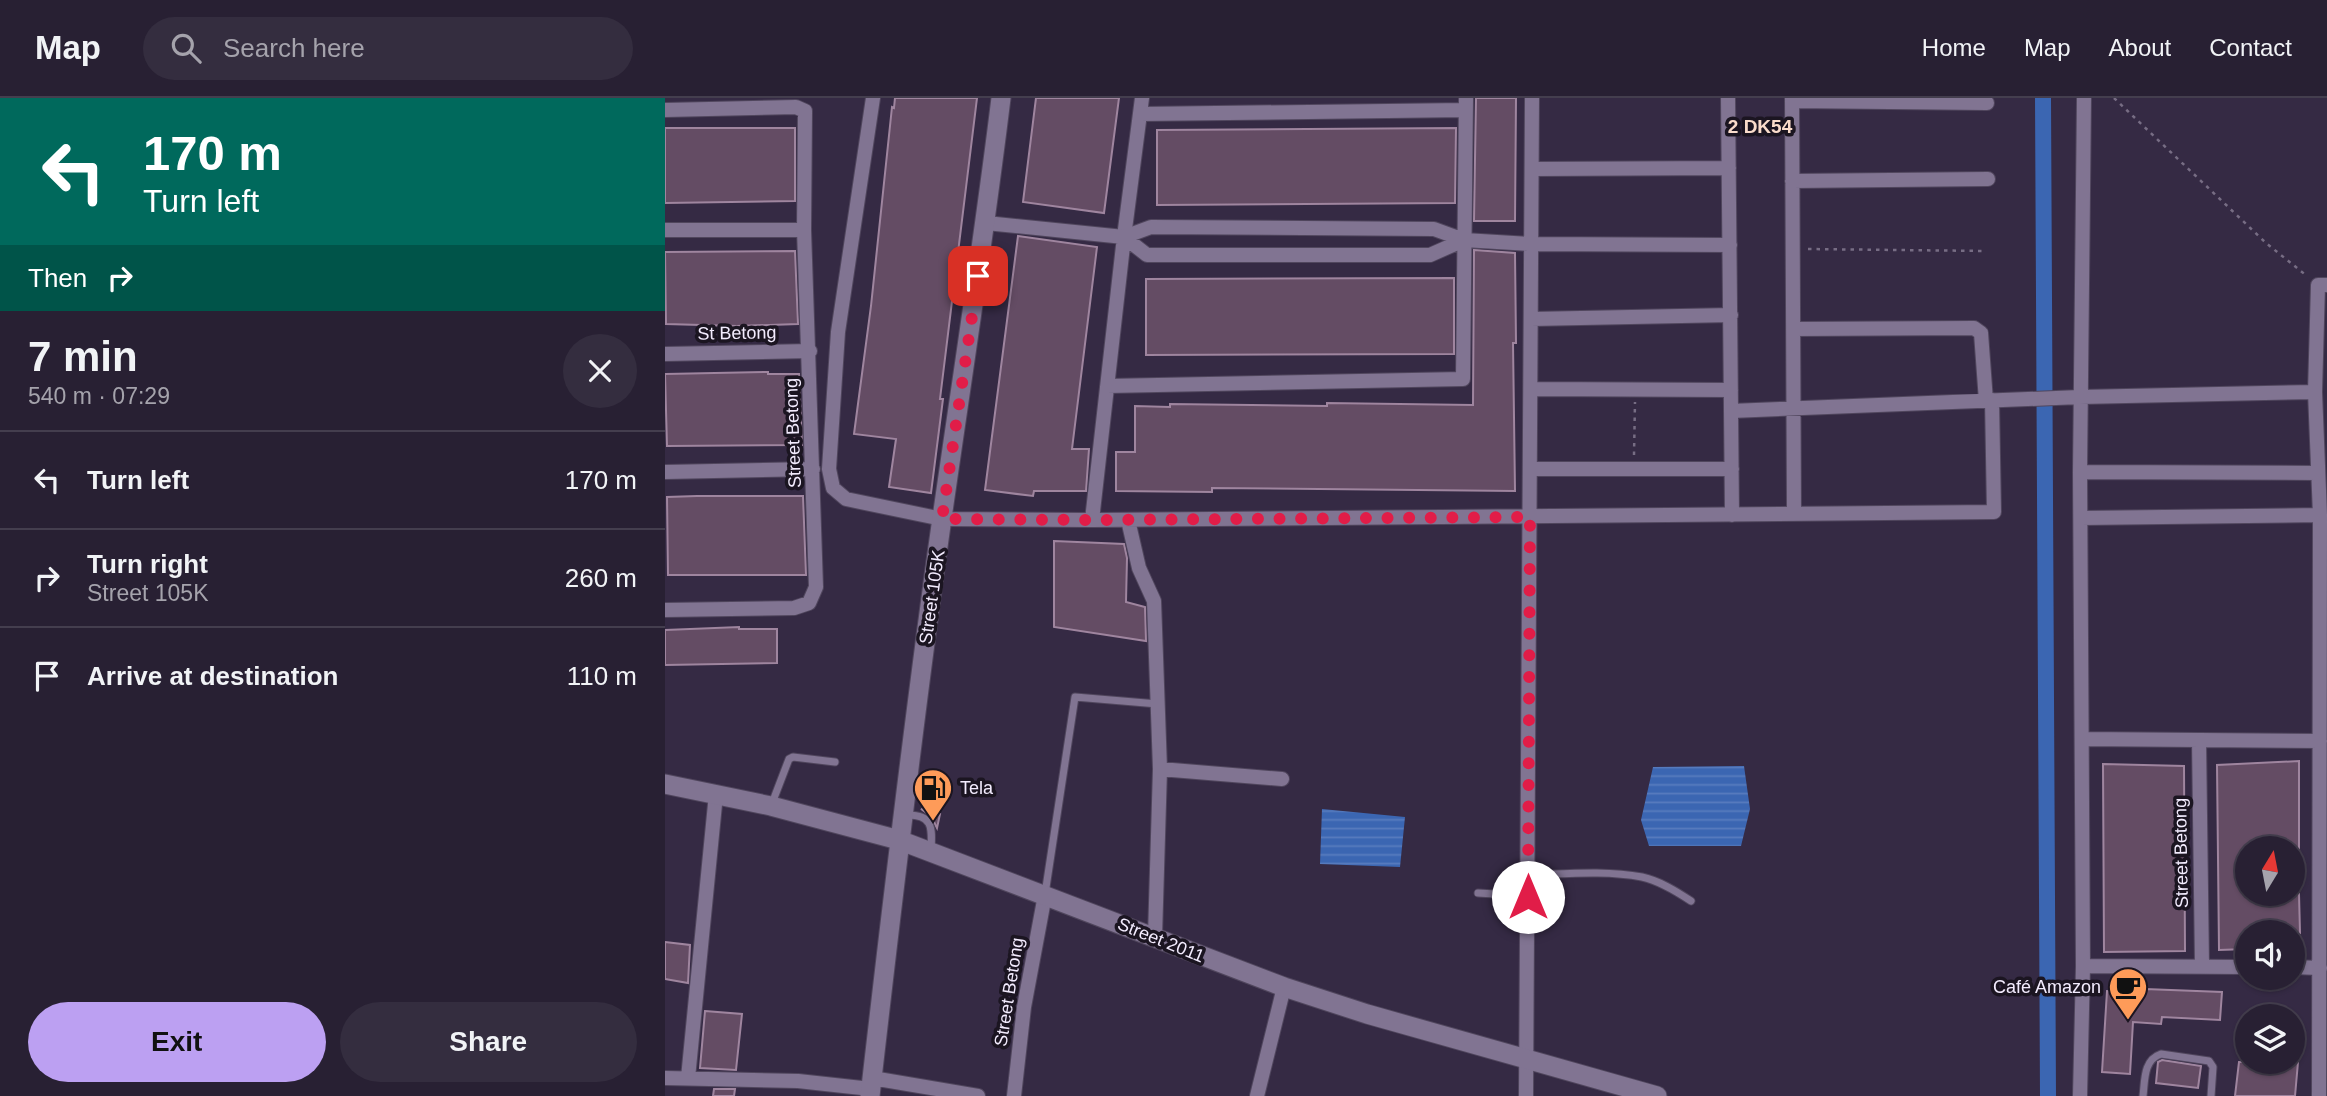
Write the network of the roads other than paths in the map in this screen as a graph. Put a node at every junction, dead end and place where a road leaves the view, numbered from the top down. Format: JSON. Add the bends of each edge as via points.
{"nodes":[{"id":1,"x":873,"y":98,"type":"edge"},
{"id":2,"x":1001,"y":98,"type":"edge"},
{"id":3,"x":1142,"y":98,"type":"edge"},
{"id":4,"x":1532,"y":98,"type":"edge"},
{"id":5,"x":1728,"y":98,"type":"edge"},
{"id":6,"x":2084,"y":98,"type":"edge"},
{"id":7,"x":1792,"y":100,"type":"edge"},
{"id":8,"x":1987,"y":103,"type":"dead end"},
{"id":9,"x":1466,"y":104,"type":"edge"},
{"id":10,"x":665,"y":110,"type":"edge"},
{"id":11,"x":1140,"y":114,"type":"junction"},
{"id":12,"x":1729,"y":168,"type":"junction"},
{"id":13,"x":1532,"y":169,"type":"junction"},
{"id":14,"x":1988,"y":179,"type":"dead end"},
{"id":15,"x":1792,"y":181,"type":"junction"},
{"id":16,"x":986,"y":223,"type":"junction"},
{"id":17,"x":665,"y":230,"type":"edge"},
{"id":18,"x":804,"y":230,"type":"junction"},
{"id":19,"x":1124,"y":237,"type":"junction"},
{"id":20,"x":1464,"y":240,"type":"junction"},
{"id":21,"x":1532,"y":244,"type":"junction"},
{"id":22,"x":1730,"y":246,"type":"junction"},
{"id":23,"x":2322,"y":285,"type":"edge"},
{"id":24,"x":1731,"y":315,"type":"junction"},
{"id":25,"x":1531,"y":319,"type":"junction"},
{"id":26,"x":1793,"y":329,"type":"junction"},
{"id":27,"x":810,"y":351,"type":"junction"},
{"id":28,"x":665,"y":354,"type":"edge"},
{"id":29,"x":1107,"y":386,"type":"junction"},
{"id":30,"x":1531,"y":390,"type":"junction"},
{"id":31,"x":1731,"y":390,"type":"junction"},
{"id":32,"x":2315,"y":392,"type":"junction"},
{"id":33,"x":2080,"y":397,"type":"junction"},
{"id":34,"x":1989,"y":401,"type":"junction"},
{"id":35,"x":1794,"y":409,"type":"junction"},
{"id":36,"x":1731,"y":411,"type":"junction"},
{"id":37,"x":813,"y":469,"type":"junction"},
{"id":38,"x":1530,"y":469,"type":"junction"},
{"id":39,"x":1732,"y":469,"type":"junction"},
{"id":40,"x":665,"y":472,"type":"edge"},
{"id":41,"x":2080,"y":472,"type":"junction"},
{"id":42,"x":2318,"y":472,"type":"junction"},
{"id":43,"x":1794,"y":514,"type":"junction"},
{"id":44,"x":1732,"y":515,"type":"junction"},
{"id":45,"x":2320,"y":515,"type":"junction"},
{"id":46,"x":1530,"y":517,"type":"junction"},
{"id":47,"x":2081,"y":518,"type":"junction"},
{"id":48,"x":942,"y":519,"type":"junction"},
{"id":49,"x":1092,"y":520,"type":"junction"},
{"id":50,"x":1128,"y":520,"type":"junction"},
{"id":51,"x":665,"y":610,"type":"edge"},
{"id":52,"x":1159,"y":704,"type":"junction"},
{"id":53,"x":2082,"y":739,"type":"junction"},
{"id":54,"x":2199,"y":740,"type":"junction"},
{"id":55,"x":2320,"y":741,"type":"junction"},
{"id":56,"x":835,"y":762,"type":"dead end"},
{"id":57,"x":1160,"y":769,"type":"junction"},
{"id":58,"x":1283,"y":779,"type":"dead end"},
{"id":59,"x":665,"y":784,"type":"edge"},
{"id":60,"x":716,"y":794,"type":"junction"},
{"id":61,"x":771,"y":806,"type":"junction"},
{"id":62,"x":903,"y":815,"type":"junction"},
{"id":63,"x":899,"y":840,"type":"junction"},
{"id":64,"x":930,"y":852,"type":"junction"},
{"id":65,"x":1528,"y":875,"type":"junction"},
{"id":66,"x":1478,"y":893,"type":"dead end"},
{"id":67,"x":1045,"y":895,"type":"junction"},
{"id":68,"x":1528,"y":897,"type":"junction"},
{"id":69,"x":1691,"y":901,"type":"dead end"},
{"id":70,"x":1155,"y":936,"type":"junction"},
{"id":71,"x":2083,"y":966,"type":"junction"},
{"id":72,"x":2202,"y":966,"type":"junction"},
{"id":73,"x":2235,"y":967,"type":"edge"},
{"id":74,"x":2305,"y":967,"type":"edge"},
{"id":75,"x":2320,"y":968,"type":"junction"},
{"id":76,"x":1284,"y":987,"type":"junction"},
{"id":77,"x":1526,"y":1057,"type":"junction"},
{"id":78,"x":665,"y":1078,"type":"edge"},
{"id":79,"x":688,"y":1078,"type":"junction"},
{"id":80,"x":871,"y":1088,"type":"edge"},
{"id":81,"x":978,"y":1096,"type":"edge"},
{"id":82,"x":1014,"y":1096,"type":"edge"},
{"id":83,"x":1257,"y":1096,"type":"edge"},
{"id":84,"x":1527,"y":1096,"type":"edge"},
{"id":85,"x":1657,"y":1096,"type":"edge"},
{"id":86,"x":2080,"y":1096,"type":"edge"},
{"id":87,"x":2143,"y":1096,"type":"edge"},
{"id":88,"x":2211,"y":1096,"type":"edge"},
{"id":89,"x":2319,"y":1096,"type":"edge"}],
"edges":[{"from":1,"to":48,"type":"street","via":[[838,332],[829,469],[833,488],[846,499]]},
{"from":2,"to":16,"type":"main road","name":"Street 105K"},
{"from":3,"to":11,"type":"street"},
{"from":4,"to":13,"type":"street"},
{"from":5,"to":12,"type":"street"},
{"from":6,"to":33,"type":"street"},
{"from":7,"to":8,"type":"street"},
{"from":7,"to":15,"type":"street"},
{"from":9,"to":11,"type":"street"},
{"from":9,"to":20,"type":"street"},
{"from":10,"to":18,"type":"street","name":"Street Betong","via":[[796,107],[805,111]]},
{"from":11,"to":19,"type":"street"},
{"from":12,"to":13,"type":"street"},
{"from":12,"to":22,"type":"street"},
{"from":13,"to":21,"type":"street"},
{"from":14,"to":15,"type":"street"},
{"from":15,"to":26,"type":"street"},
{"from":16,"to":19,"type":"street"},
{"from":16,"to":48,"type":"main road","name":"Street 105K"},
{"from":17,"to":18,"type":"street"},
{"from":18,"to":27,"type":"street","name":"Street Betong"},
{"from":19,"to":20,"type":"street","via":[[1151,227],[1434,229]]},
{"from":19,"to":20,"type":"street","via":[[1147,255],[1430,255]]},
{"from":19,"to":29,"type":"street"},
{"from":20,"to":21,"type":"street"},
{"from":20,"to":29,"type":"street","via":[[1463,379]]},
{"from":21,"to":22,"type":"street"},
{"from":21,"to":25,"type":"street"},
{"from":22,"to":24,"type":"street"},
{"from":23,"to":32,"type":"street"},
{"from":24,"to":25,"type":"street"},
{"from":24,"to":31,"type":"street"},
{"from":25,"to":30,"type":"street"},
{"from":26,"to":34,"type":"street","via":[[1974,328],[1981,333]]},
{"from":26,"to":35,"type":"street"},
{"from":27,"to":28,"type":"street","name":"St Betong"},
{"from":27,"to":37,"type":"street","name":"Street Betong"},
{"from":29,"to":49,"type":"street"},
{"from":30,"to":31,"type":"street"},
{"from":30,"to":38,"type":"street"},
{"from":31,"to":36,"type":"street"},
{"from":32,"to":33,"type":"street"},
{"from":32,"to":42,"type":"street"},
{"from":33,"to":34,"type":"street"},
{"from":33,"to":41,"type":"street"},
{"from":34,"to":35,"type":"street"},
{"from":34,"to":43,"type":"street","via":[[1994,512]]},
{"from":35,"to":36,"type":"street"},
{"from":35,"to":43,"type":"street"},
{"from":36,"to":39,"type":"street"},
{"from":37,"to":40,"type":"street"},
{"from":37,"to":51,"type":"street","name":"Street Betong","via":[[816,587],[809,603],[794,608]]},
{"from":38,"to":39,"type":"street"},
{"from":38,"to":46,"type":"street"},
{"from":39,"to":44,"type":"street"},
{"from":41,"to":42,"type":"street"},
{"from":41,"to":47,"type":"street"},
{"from":42,"to":45,"type":"street"},
{"from":43,"to":44,"type":"street"},
{"from":44,"to":46,"type":"street"},
{"from":45,"to":47,"type":"street"},
{"from":45,"to":55,"type":"street"},
{"from":46,"to":50,"type":"street"},
{"from":46,"to":65,"type":"street"},
{"from":47,"to":53,"type":"street"},
{"from":48,"to":49,"type":"street"},
{"from":48,"to":62,"type":"main road","name":"Street 105K"},
{"from":49,"to":50,"type":"street"},
{"from":50,"to":52,"type":"street","via":[[1139,568],[1154,601]]},
{"from":52,"to":57,"type":"street"},
{"from":52,"to":67,"type":"lane","via":[[1075,697]]},
{"from":53,"to":54,"type":"street"},
{"from":53,"to":71,"type":"street"},
{"from":54,"to":55,"type":"street"},
{"from":54,"to":72,"type":"street","name":"Street Betong"},
{"from":55,"to":75,"type":"street"},
{"from":56,"to":61,"type":"lane","via":[[793,757]]},
{"from":57,"to":58,"type":"street"},
{"from":57,"to":70,"type":"street"},
{"from":59,"to":60,"type":"main road","name":"Street 2011"},
{"from":60,"to":61,"type":"main road","name":"Street 2011"},
{"from":60,"to":79,"type":"street"},
{"from":61,"to":63,"type":"main road","name":"Street 2011"},
{"from":62,"to":63,"type":"main road","name":"Street 105K"},
{"from":62,"to":64,"type":"lane","via":[[915,814],[929,823]]},
{"from":63,"to":64,"type":"main road","name":"Street 2011"},
{"from":63,"to":80,"type":"main road","name":"Street 105K"},
{"from":64,"to":67,"type":"main road","name":"Street 2011"},
{"from":65,"to":68,"type":"street"},
{"from":65,"to":69,"type":"lane","via":[[1643,877]]},
{"from":66,"to":68,"type":"lane"},
{"from":67,"to":70,"type":"main road","name":"Street 2011"},
{"from":67,"to":82,"type":"street","name":"Street Betong","via":[[1024,1007]]},
{"from":68,"to":77,"type":"street"},
{"from":70,"to":76,"type":"main road","name":"Street 2011"},
{"from":71,"to":72,"type":"street"},
{"from":71,"to":86,"type":"street"},
{"from":72,"to":73,"type":"street"},
{"from":74,"to":75,"type":"street"},
{"from":75,"to":89,"type":"street"},
{"from":76,"to":77,"type":"main road","name":"Street 2011"},
{"from":76,"to":83,"type":"street"},
{"from":77,"to":84,"type":"street"},
{"from":77,"to":85,"type":"main road","name":"Street 2011"},
{"from":78,"to":79,"type":"street"},
{"from":79,"to":80,"type":"street"},
{"from":80,"to":81,"type":"street"},
{"from":87,"to":88,"type":"lane","via":[[2147,1066],[2161,1054],[2209,1062],[2213,1067]]}]}
